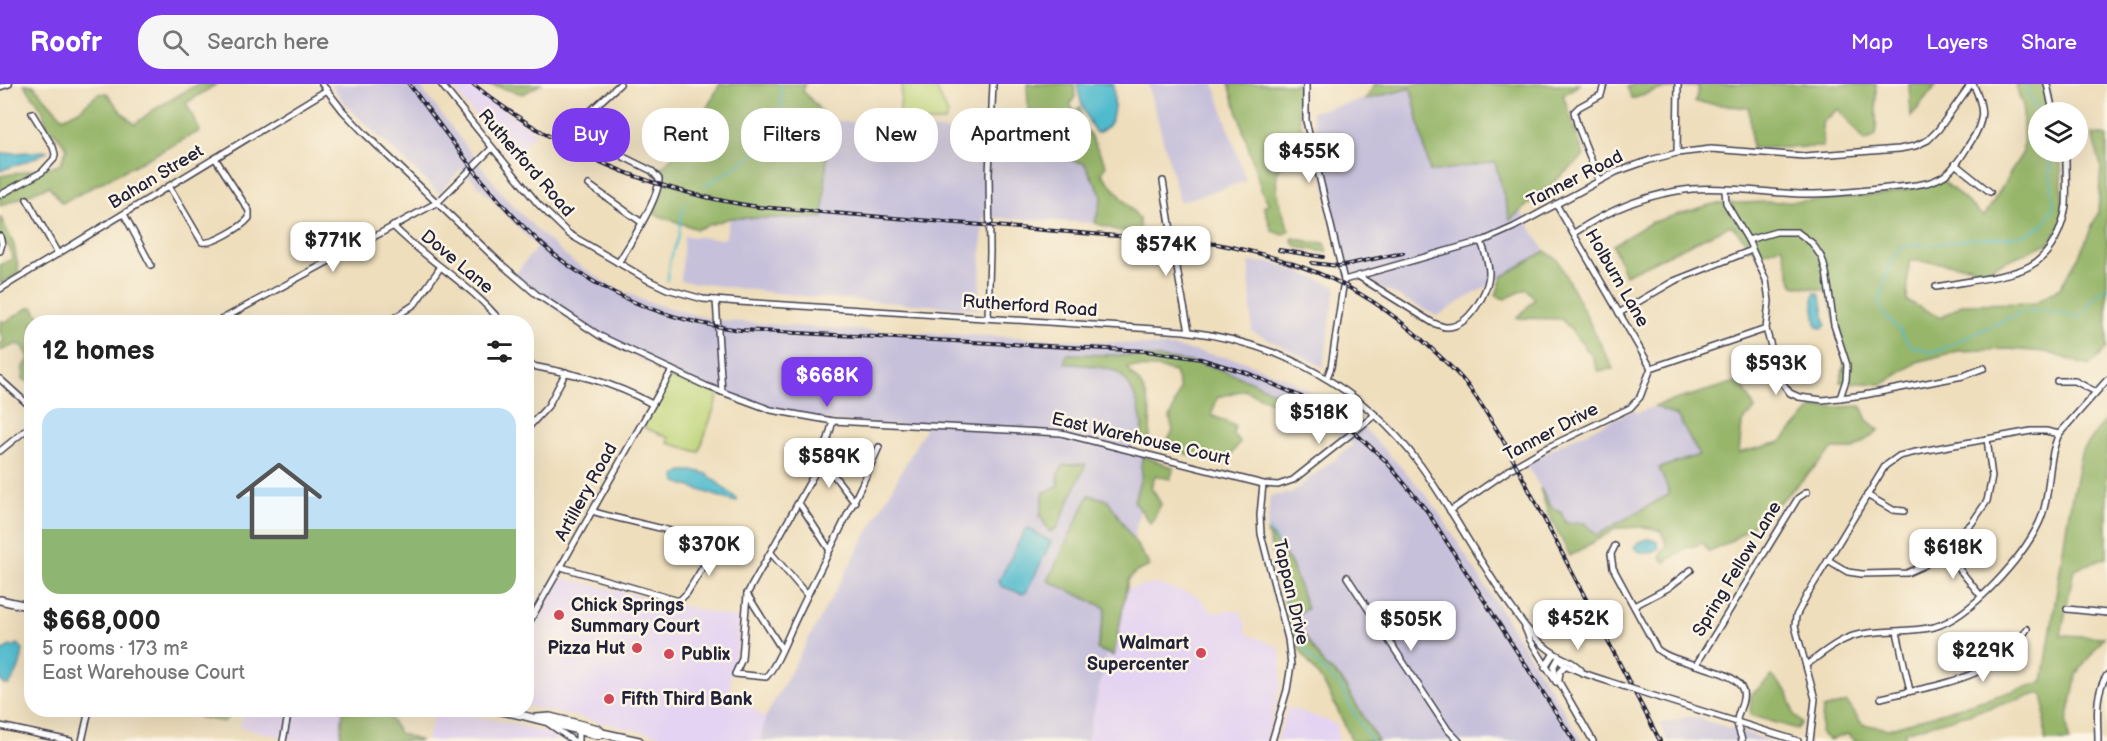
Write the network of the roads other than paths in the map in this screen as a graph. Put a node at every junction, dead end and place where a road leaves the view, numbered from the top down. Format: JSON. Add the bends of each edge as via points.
{"nodes":[{"id":1,"x":9,"y":84,"type":"edge"},
{"id":2,"x":322,"y":84,"type":"edge"},
{"id":3,"x":441,"y":84,"type":"edge"},
{"id":4,"x":620,"y":84,"type":"edge"},
{"id":5,"x":993,"y":84,"type":"edge"},
{"id":6,"x":1306,"y":84,"type":"edge"},
{"id":7,"x":1604,"y":84,"type":"edge"},
{"id":8,"x":1678,"y":84,"type":"edge"},
{"id":9,"x":1972,"y":84,"type":"edge"},
{"id":10,"x":2047,"y":84,"type":"edge"},
{"id":11,"x":0,"y":87,"type":"edge"},
{"id":12,"x":327,"y":90,"type":"junction"},
{"id":13,"x":2051,"y":102,"type":"edge"},
{"id":14,"x":32,"y":113,"type":"dead end"},
{"id":15,"x":492,"y":148,"type":"junction"},
{"id":16,"x":1677,"y":153,"type":"junction"},
{"id":17,"x":215,"y":158,"type":"junction"},
{"id":18,"x":2066,"y":162,"type":"edge"},
{"id":19,"x":1955,"y":164,"type":"junction"},
{"id":20,"x":1599,"y":180,"type":"junction"},
{"id":21,"x":1163,"y":181,"type":"dead end"},
{"id":22,"x":589,"y":185,"type":"dead end"},
{"id":23,"x":169,"y":186,"type":"junction"},
{"id":24,"x":1725,"y":190,"type":"junction"},
{"id":25,"x":1990,"y":192,"type":"dead end"},
{"id":26,"x":0,"y":195,"type":"edge"},
{"id":27,"x":27,"y":200,"type":"dead end"},
{"id":28,"x":438,"y":202,"type":"junction"},
{"id":29,"x":1557,"y":204,"type":"junction"},
{"id":30,"x":124,"y":214,"type":"junction"},
{"id":31,"x":641,"y":222,"type":"junction"},
{"id":32,"x":393,"y":226,"type":"junction"},
{"id":33,"x":1574,"y":233,"type":"junction"},
{"id":34,"x":0,"y":236,"type":"edge"},
{"id":35,"x":1748,"y":240,"type":"junction"},
{"id":36,"x":1481,"y":241,"type":"junction"},
{"id":37,"x":1752,"y":250,"type":"junction"},
{"id":38,"x":0,"y":251,"type":"edge"},
{"id":39,"x":58,"y":254,"type":"junction"},
{"id":40,"x":618,"y":263,"type":"junction"},
{"id":41,"x":151,"y":265,"type":"dead end"},
{"id":42,"x":441,"y":268,"type":"junction"},
{"id":43,"x":1358,"y":276,"type":"junction"},
{"id":44,"x":1344,"y":280,"type":"junction"},
{"id":45,"x":1936,"y":287,"type":"dead end"},
{"id":46,"x":0,"y":289,"type":"edge"},
{"id":47,"x":716,"y":300,"type":"junction"},
{"id":48,"x":1619,"y":312,"type":"junction"},
{"id":49,"x":230,"y":315,"type":"edge"},
{"id":50,"x":398,"y":315,"type":"edge"},
{"id":51,"x":494,"y":315,"type":"edge"},
{"id":52,"x":988,"y":318,"type":"junction"},
{"id":53,"x":1766,"y":329,"type":"junction"},
{"id":54,"x":1189,"y":331,"type":"junction"},
{"id":55,"x":534,"y":366,"type":"edge"},
{"id":56,"x":1651,"y":368,"type":"junction"},
{"id":57,"x":1984,"y":368,"type":"dead end"},
{"id":58,"x":672,"y":370,"type":"junction"},
{"id":59,"x":566,"y":372,"type":"junction"},
{"id":60,"x":1327,"y":378,"type":"junction"},
{"id":61,"x":0,"y":379,"type":"edge"},
{"id":62,"x":2107,"y":380,"type":"edge"},
{"id":63,"x":2057,"y":381,"type":"dead end"},
{"id":64,"x":722,"y":392,"type":"junction"},
{"id":65,"x":2096,"y":392,"type":"junction"},
{"id":66,"x":1840,"y":398,"type":"junction"},
{"id":67,"x":24,"y":401,"type":"edge"},
{"id":68,"x":652,"y":404,"type":"junction"},
{"id":69,"x":1375,"y":415,"type":"junction"},
{"id":70,"x":534,"y":421,"type":"edge"},
{"id":71,"x":833,"y":421,"type":"junction"},
{"id":72,"x":24,"y":432,"type":"edge"},
{"id":73,"x":2059,"y":434,"type":"junction"},
{"id":74,"x":1987,"y":439,"type":"junction"},
{"id":75,"x":879,"y":447,"type":"dead end"},
{"id":76,"x":0,"y":452,"type":"edge"},
{"id":77,"x":822,"y":460,"type":"junction"},
{"id":78,"x":1263,"y":484,"type":"junction"},
{"id":79,"x":1807,"y":492,"type":"dead end"},
{"id":80,"x":1867,"y":495,"type":"junction"},
{"id":81,"x":799,"y":502,"type":"junction"},
{"id":82,"x":855,"y":503,"type":"junction"},
{"id":83,"x":592,"y":511,"type":"junction"},
{"id":84,"x":1450,"y":511,"type":"junction"},
{"id":85,"x":1904,"y":512,"type":"dead end"},
{"id":86,"x":1615,"y":546,"type":"dead end"},
{"id":87,"x":829,"y":549,"type":"junction"},
{"id":88,"x":1943,"y":549,"type":"junction"},
{"id":89,"x":771,"y":553,"type":"junction"},
{"id":90,"x":1828,"y":560,"type":"junction"},
{"id":91,"x":561,"y":567,"type":"junction"},
{"id":92,"x":1691,"y":570,"type":"dead end"},
{"id":93,"x":1347,"y":577,"type":"dead end"},
{"id":94,"x":747,"y":594,"type":"junction"},
{"id":95,"x":807,"y":595,"type":"junction"},
{"id":96,"x":1981,"y":596,"type":"junction"},
{"id":97,"x":0,"y":600,"type":"edge"},
{"id":98,"x":24,"y":605,"type":"edge"},
{"id":99,"x":1634,"y":606,"type":"junction"},
{"id":100,"x":2067,"y":609,"type":"dead end"},
{"id":101,"x":2107,"y":613,"type":"edge"},
{"id":102,"x":534,"y":614,"type":"edge"},
{"id":103,"x":1522,"y":621,"type":"junction"},
{"id":104,"x":2027,"y":629,"type":"dead end"},
{"id":105,"x":1897,"y":632,"type":"junction"},
{"id":106,"x":781,"y":648,"type":"junction"},
{"id":107,"x":1557,"y":655,"type":"junction"},
{"id":108,"x":1566,"y":665,"type":"junction"},
{"id":109,"x":1696,"y":665,"type":"junction"},
{"id":110,"x":1806,"y":665,"type":"junction"},
{"id":111,"x":1545,"y":666,"type":"junction"},
{"id":112,"x":1581,"y":670,"type":"junction"},
{"id":113,"x":2107,"y":675,"type":"edge"},
{"id":114,"x":1561,"y":688,"type":"junction"},
{"id":115,"x":1910,"y":691,"type":"junction"},
{"id":116,"x":1881,"y":698,"type":"dead end"},
{"id":117,"x":87,"y":717,"type":"edge"},
{"id":118,"x":288,"y":717,"type":"edge"},
{"id":119,"x":531,"y":717,"type":"edge"},
{"id":120,"x":536,"y":718,"type":"junction"},
{"id":121,"x":1736,"y":721,"type":"junction"},
{"id":122,"x":548,"y":723,"type":"junction"},
{"id":123,"x":0,"y":726,"type":"edge"},
{"id":124,"x":578,"y":727,"type":"junction"},
{"id":125,"x":602,"y":733,"type":"junction"},
{"id":126,"x":593,"y":734,"type":"junction"},
{"id":127,"x":70,"y":741,"type":"edge"},
{"id":128,"x":82,"y":741,"type":"edge"},
{"id":129,"x":283,"y":741,"type":"edge"},
{"id":130,"x":576,"y":741,"type":"edge"},
{"id":131,"x":584,"y":741,"type":"edge"},
{"id":132,"x":639,"y":741,"type":"edge"},
{"id":133,"x":1272,"y":741,"type":"edge"},
{"id":134,"x":1459,"y":741,"type":"edge"},
{"id":135,"x":1593,"y":741,"type":"edge"},
{"id":136,"x":1742,"y":741,"type":"edge"},
{"id":137,"x":1798,"y":741,"type":"edge"},
{"id":138,"x":1810,"y":741,"type":"edge"},
{"id":139,"x":2098,"y":741,"type":"edge"}],
"edges":[{"from":1,"to":11,"type":"street"},
{"from":2,"to":12,"type":"street","name":"East Warehouse Court"},
{"from":3,"to":15,"type":"street","name":"Rutherford Road"},
{"from":4,"to":31,"type":"street","via":[[586,116],[579,130],[591,141],[658,176],[657,191]]},
{"from":5,"to":52,"type":"street"},
{"from":6,"to":44,"type":"street","via":[[1306,121]]},
{"from":7,"to":20,"type":"street","via":[[1599,97],[1574,112]]},
{"from":8,"to":16,"type":"street"},
{"from":9,"to":16,"type":"street","name":"Tanner Road","via":[[1938,130],[1910,147],[1804,156],[1712,149]]},
{"from":9,"to":19,"type":"street","via":[[1981,107],[1982,124]]},
{"from":10,"to":13,"type":"street"},
{"from":12,"to":17,"type":"street","name":"Bahan Street"},
{"from":12,"to":28,"type":"street","name":"East Warehouse Court","via":[[355,124]]},
{"from":14,"to":26,"type":"street","via":[[53,147],[54,159],[42,172]]},
{"from":15,"to":28,"type":"street"},
{"from":15,"to":40,"type":"street","name":"Rutherford Road","via":[[557,224]]},
{"from":16,"to":20,"type":"street","name":"Tanner Road","via":[[1633,165]]},
{"from":17,"to":23,"type":"street","name":"Bahan Street"},
{"from":17,"to":23,"type":"street","via":[[248,209],[249,218],[243,224],[211,242],[201,242]]},
{"from":18,"to":45,"type":"street","via":[[2066,206],[2060,230],[2048,252],[2030,267],[2011,273]]},
{"from":19,"to":24,"type":"street","via":[[1938,179],[1904,186],[1809,195]]},
{"from":19,"to":25,"type":"street"},
{"from":20,"to":29,"type":"street","name":"Tanner Road"},
{"from":21,"to":54,"type":"street"},
{"from":22,"to":31,"type":"street"},
{"from":23,"to":30,"type":"street","name":"Bahan Street"},
{"from":24,"to":33,"type":"street","via":[[1692,189],[1646,198],[1606,214]]},
{"from":24,"to":35,"type":"street","via":[[1726,203]]},
{"from":27,"to":39,"type":"street"},
{"from":28,"to":32,"type":"street"},
{"from":28,"to":58,"type":"street","name":"East Warehouse Court","via":[[500,263],[557,309],[600,336]]},
{"from":29,"to":33,"type":"street","name":"Holburn Lane"},
{"from":29,"to":36,"type":"street","name":"Tanner Road"},
{"from":30,"to":39,"type":"street","name":"Bahan Street"},
{"from":30,"to":41,"type":"street"},
{"from":31,"to":40,"type":"street"},
{"from":32,"to":42,"type":"street","name":"Dove Lane"},
{"from":32,"to":49,"type":"street"},
{"from":33,"to":48,"type":"street","name":"Holburn Lane"},
{"from":34,"to":38,"type":"street"},
{"from":35,"to":37,"type":"street"},
{"from":35,"to":66,"type":"street","via":[[1776,232],[1797,232],[1812,243],[1822,258],[1834,326],[1847,369]]},
{"from":36,"to":43,"type":"street","name":"Tanner Road"},
{"from":36,"to":43,"type":"street","via":[[1488,285],[1479,305],[1454,326],[1433,323]]},
{"from":37,"to":48,"type":"street","via":[[1674,281]]},
{"from":37,"to":53,"type":"street","via":[[1768,288]]},
{"from":39,"to":46,"type":"street","name":"Bahan Street"},
{"from":40,"to":47,"type":"street","name":"Rutherford Road","via":[[667,289]]},
{"from":42,"to":50,"type":"street","via":[[415,304]]},
{"from":42,"to":51,"type":"street","name":"Dove Lane"},
{"from":43,"to":44,"type":"street","name":"Tanner Road"},
{"from":44,"to":60,"type":"street"},
{"from":47,"to":52,"type":"street","name":"Rutherford Road"},
{"from":47,"to":64,"type":"street"},
{"from":48,"to":56,"type":"street","name":"Holburn Lane"},
{"from":52,"to":54,"type":"street","name":"Rutherford Road"},
{"from":53,"to":56,"type":"street"},
{"from":53,"to":66,"type":"street","via":[[1786,389],[1806,398]]},
{"from":54,"to":60,"type":"street","name":"Rutherford Road","via":[[1260,346]]},
{"from":55,"to":59,"type":"street"},
{"from":56,"to":84,"type":"street","name":"Tanner Drive","via":[[1634,405],[1544,449]]},
{"from":57,"to":66,"type":"street","via":[[1953,378]]},
{"from":58,"to":64,"type":"street","name":"East Warehouse Court"},
{"from":58,"to":68,"type":"street","name":"Artillery Road"},
{"from":59,"to":68,"type":"street","via":[[606,382]]},
{"from":59,"to":70,"type":"street","via":[[548,405]]},
{"from":60,"to":69,"type":"street","name":"Rutherford Road"},
{"from":61,"to":67,"type":"street"},
{"from":62,"to":65,"type":"street"},
{"from":63,"to":65,"type":"street","via":[[2075,381]]},
{"from":64,"to":71,"type":"street","name":"East Warehouse Court","via":[[771,410]]},
{"from":65,"to":73,"type":"street"},
{"from":68,"to":83,"type":"street","name":"Artillery Road"},
{"from":69,"to":78,"type":"street","name":"East Warehouse Court","via":[[1293,480]]},
{"from":69,"to":84,"type":"street","name":"Rutherford Road","via":[[1409,451]]},
{"from":71,"to":77,"type":"street"},
{"from":71,"to":78,"type":"street","name":"East Warehouse Court","via":[[1061,433]]},
{"from":72,"to":76,"type":"street"},
{"from":73,"to":74,"type":"street","via":[[2039,430]]},
{"from":73,"to":96,"type":"street","via":[[2038,525],[2003,575]]},
{"from":74,"to":80,"type":"street","via":[[1899,456],[1885,466]]},
{"from":74,"to":88,"type":"street","via":[[1992,477],[1987,501],[1972,523]]},
{"from":75,"to":82,"type":"street"},
{"from":77,"to":81,"type":"street"},
{"from":77,"to":82,"type":"street"},
{"from":78,"to":133,"type":"street","name":"Tappan Drive","via":[[1261,534],[1291,665]]},
{"from":79,"to":109,"type":"street","name":"Spring Fellow Lane","via":[[1798,498]]},
{"from":80,"to":85,"type":"street"},
{"from":80,"to":90,"type":"street"},
{"from":81,"to":87,"type":"street"},
{"from":81,"to":89,"type":"street"},
{"from":82,"to":87,"type":"street"},
{"from":83,"to":91,"type":"street","name":"Artillery Road"},
{"from":83,"to":91,"type":"street","via":[[678,534],[714,549],[679,601]]},
{"from":84,"to":103,"type":"street","name":"Rutherford Road"},
{"from":86,"to":99,"type":"street","via":[[1610,560]]},
{"from":87,"to":95,"type":"street"},
{"from":88,"to":90,"type":"street","via":[[1920,569],[1900,574],[1855,574]]},
{"from":88,"to":96,"type":"street"},
{"from":89,"to":94,"type":"street"},
{"from":89,"to":95,"type":"street"},
{"from":90,"to":110,"type":"street","via":[[1796,616],[1796,634]]},
{"from":91,"to":102,"type":"street","name":"Artillery Road"},
{"from":92,"to":99,"type":"street"},
{"from":93,"to":134,"type":"street"},
{"from":94,"to":106,"type":"street"},
{"from":94,"to":106,"type":"street","via":[[742,659],[735,674],[766,677]]},
{"from":95,"to":106,"type":"street"},
{"from":96,"to":105,"type":"street","via":[[1942,624]]},
{"from":97,"to":98,"type":"main road"},
{"from":99,"to":109,"type":"street","via":[[1657,649]]},
{"from":100,"to":101,"type":"street"},
{"from":103,"to":107,"type":"street","name":"Rutherford Road"},
{"from":103,"to":111,"type":"street"},
{"from":104,"to":115,"type":"street","via":[[2003,657],[1981,671]]},
{"from":105,"to":110,"type":"street","via":[[1849,638]]},
{"from":105,"to":115,"type":"street"},
{"from":107,"to":108,"type":"street","name":"Rutherford Road"},
{"from":107,"to":111,"type":"street"},
{"from":107,"to":112,"type":"street","name":"Rutherford Road"},
{"from":107,"to":114,"type":"street","via":[[1553,668]]},
{"from":108,"to":112,"type":"street","name":"Rutherford Road"},
{"from":108,"to":114,"type":"street","via":[[1558,675]]},
{"from":109,"to":121,"type":"street","via":[[1732,678],[1740,685],[1743,702]]},
{"from":110,"to":138,"type":"street","via":[[1816,702]]},
{"from":111,"to":114,"type":"street"},
{"from":112,"to":121,"type":"street","name":"Rutherford Road","bridge":true},
{"from":113,"to":139,"type":"street","via":[[2099,696]]},
{"from":114,"to":135,"type":"street"},
{"from":115,"to":116,"type":"street"},
{"from":117,"to":128,"type":"street"},
{"from":118,"to":129,"type":"street"},
{"from":119,"to":120,"type":"main road"},
{"from":120,"to":122,"type":"main road"},
{"from":120,"to":124,"type":"main road","via":[[550,717]]},
{"from":121,"to":136,"type":"street"},
{"from":121,"to":137,"type":"street","name":"Rutherford Road"},
{"from":122,"to":124,"type":"main road"},
{"from":122,"to":130,"type":"street"},
{"from":123,"to":127,"type":"street"},
{"from":124,"to":125,"type":"main road"},
{"from":124,"to":126,"type":"main road"},
{"from":124,"to":130,"type":"street"},
{"from":125,"to":126,"type":"main road"},
{"from":125,"to":132,"type":"main road"},
{"from":126,"to":131,"type":"main road"}]}
